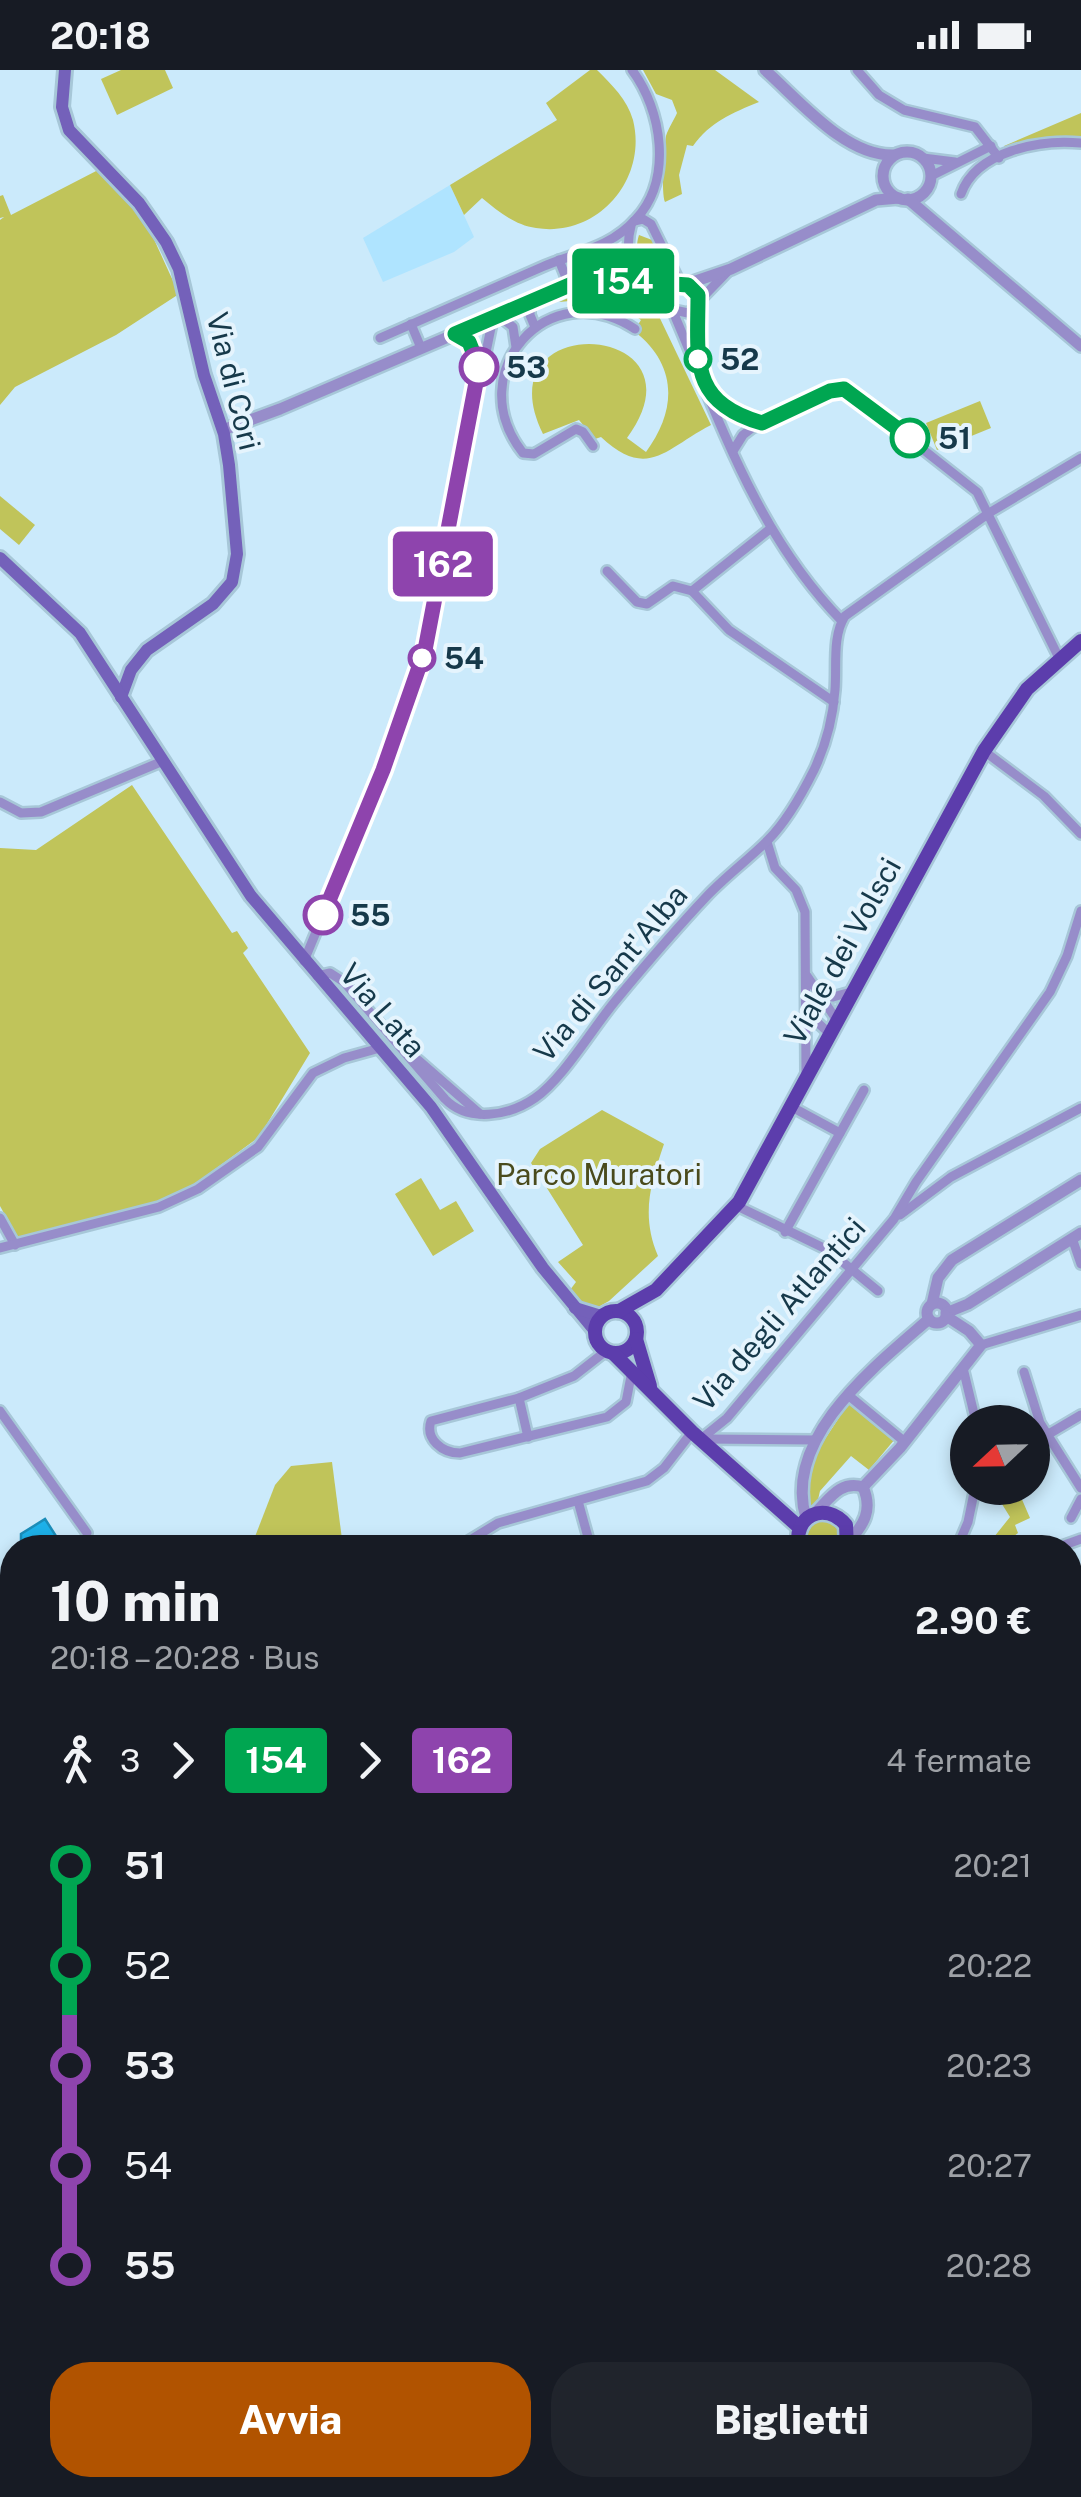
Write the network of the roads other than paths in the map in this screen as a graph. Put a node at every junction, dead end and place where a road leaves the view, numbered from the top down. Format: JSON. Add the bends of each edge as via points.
{"nodes":[{"id":1,"x":65,"y":70,"type":"edge"},
{"id":2,"x":632,"y":70,"type":"edge"},
{"id":3,"x":765,"y":70,"type":"edge"},
{"id":4,"x":857,"y":70,"type":"edge"},
{"id":5,"x":1081,"y":143,"type":"edge"},
{"id":6,"x":991,"y":146,"type":"junction"},
{"id":7,"x":860,"y":150,"type":"junction"},
{"id":8,"x":894,"y":155,"type":"junction"},
{"id":9,"x":923,"y":158,"type":"junction"},
{"id":10,"x":999,"y":158,"type":"junction"},
{"id":11,"x":958,"y":162,"type":"junction"},
{"id":12,"x":930,"y":180,"type":"junction"},
{"id":13,"x":884,"y":181,"type":"junction"},
{"id":14,"x":961,"y":194,"type":"dead end"},
{"id":15,"x":903,"y":199,"type":"junction"},
{"id":16,"x":876,"y":200,"type":"junction"},
{"id":17,"x":633,"y":222,"type":"junction"},
{"id":18,"x":940,"y":224,"type":"junction"},
{"id":19,"x":578,"y":256,"type":"junction"},
{"id":20,"x":559,"y":260,"type":"junction"},
{"id":21,"x":730,"y":269,"type":"junction"},
{"id":22,"x":586,"y":278,"type":"junction"},
{"id":23,"x":630,"y":281,"type":"junction"},
{"id":24,"x":653,"y":282,"type":"junction"},
{"id":25,"x":569,"y":285,"type":"junction"},
{"id":26,"x":682,"y":285,"type":"junction"},
{"id":27,"x":530,"y":302,"type":"junction"},
{"id":28,"x":671,"y":304,"type":"junction"},
{"id":29,"x":696,"y":306,"type":"junction"},
{"id":30,"x":495,"y":316,"type":"junction"},
{"id":31,"x":411,"y":324,"type":"junction"},
{"id":32,"x":535,"y":327,"type":"junction"},
{"id":33,"x":636,"y":329,"type":"dead end"},
{"id":34,"x":455,"y":334,"type":"junction"},
{"id":35,"x":380,"y":338,"type":"dead end"},
{"id":36,"x":1081,"y":346,"type":"edge"},
{"id":37,"x":516,"y":347,"type":"junction"},
{"id":38,"x":421,"y":348,"type":"junction"},
{"id":39,"x":699,"y":371,"type":"junction"},
{"id":40,"x":480,"y":372,"type":"junction"},
{"id":41,"x":704,"y":384,"type":"junction"},
{"id":42,"x":762,"y":423,"type":"junction"},
{"id":43,"x":223,"y":430,"type":"junction"},
{"id":44,"x":593,"y":446,"type":"dead end"},
{"id":45,"x":733,"y":451,"type":"junction"},
{"id":46,"x":1081,"y":458,"type":"edge"},
{"id":47,"x":989,"y":513,"type":"junction"},
{"id":48,"x":770,"y":529,"type":"junction"},
{"id":49,"x":0,"y":558,"type":"edge"},
{"id":50,"x":607,"y":571,"type":"dead end"},
{"id":51,"x":692,"y":591,"type":"junction"},
{"id":52,"x":842,"y":620,"type":"junction"},
{"id":53,"x":1081,"y":641,"type":"edge"},
{"id":54,"x":1059,"y":658,"type":"junction"},
{"id":55,"x":121,"y":697,"type":"junction"},
{"id":56,"x":834,"y":702,"type":"junction"},
{"id":57,"x":984,"y":751,"type":"junction"},
{"id":58,"x":164,"y":762,"type":"junction"},
{"id":59,"x":0,"y":802,"type":"edge"},
{"id":60,"x":1081,"y":834,"type":"edge"},
{"id":61,"x":766,"y":842,"type":"junction"},
{"id":62,"x":1081,"y":910,"type":"edge"},
{"id":63,"x":304,"y":961,"type":"junction"},
{"id":64,"x":807,"y":975,"type":"junction"},
{"id":65,"x":317,"y":976,"type":"junction"},
{"id":66,"x":851,"y":992,"type":"junction"},
{"id":67,"x":818,"y":994,"type":"junction"},
{"id":68,"x":807,"y":1012,"type":"junction"},
{"id":69,"x":832,"y":1026,"type":"junction"},
{"id":70,"x":380,"y":1048,"type":"junction"},
{"id":71,"x":806,"y":1075,"type":"junction"},
{"id":72,"x":864,"y":1090,"type":"dead end"},
{"id":73,"x":790,"y":1106,"type":"junction"},
{"id":74,"x":1081,"y":1108,"type":"edge"},
{"id":75,"x":840,"y":1133,"type":"junction"},
{"id":76,"x":934,"y":1161,"type":"junction"},
{"id":77,"x":951,"y":1177,"type":"junction"},
{"id":78,"x":1081,"y":1180,"type":"edge"},
{"id":79,"x":916,"y":1182,"type":"junction"},
{"id":80,"x":929,"y":1193,"type":"junction"},
{"id":81,"x":736,"y":1206,"type":"junction"},
{"id":82,"x":0,"y":1218,"type":"edge"},
{"id":83,"x":894,"y":1219,"type":"junction"},
{"id":84,"x":785,"y":1232,"type":"junction"},
{"id":85,"x":1077,"y":1236,"type":"edge"},
{"id":86,"x":15,"y":1244,"type":"junction"},
{"id":87,"x":0,"y":1248,"type":"edge"},
{"id":88,"x":1081,"y":1264,"type":"edge"},
{"id":89,"x":852,"y":1268,"type":"junction"},
{"id":90,"x":656,"y":1290,"type":"junction"},
{"id":91,"x":878,"y":1292,"type":"dead end"},
{"id":92,"x":942,"y":1310,"type":"junction"},
{"id":93,"x":619,"y":1311,"type":"junction"},
{"id":94,"x":1081,"y":1314,"type":"edge"},
{"id":95,"x":598,"y":1324,"type":"junction"},
{"id":96,"x":636,"y":1332,"type":"junction"},
{"id":97,"x":980,"y":1345,"type":"junction"},
{"id":98,"x":610,"y":1352,"type":"junction"},
{"id":99,"x":964,"y":1368,"type":"junction"},
{"id":100,"x":632,"y":1371,"type":"junction"},
{"id":101,"x":1024,"y":1372,"type":"dead end"},
{"id":102,"x":652,"y":1391,"type":"junction"},
{"id":103,"x":848,"y":1395,"type":"junction"},
{"id":104,"x":519,"y":1398,"type":"junction"},
{"id":105,"x":972,"y":1405,"type":"edge"},
{"id":106,"x":1032,"y":1405,"type":"edge"},
{"id":107,"x":0,"y":1412,"type":"edge"},
{"id":108,"x":1081,"y":1415,"type":"edge"},
{"id":109,"x":1050,"y":1433,"type":"edge"},
{"id":110,"x":528,"y":1436,"type":"junction"},
{"id":111,"x":696,"y":1436,"type":"junction"},
{"id":112,"x":816,"y":1440,"type":"junction"},
{"id":113,"x":1050,"y":1441,"type":"edge"},
{"id":114,"x":905,"y":1442,"type":"junction"},
{"id":115,"x":864,"y":1488,"type":"junction"},
{"id":116,"x":1081,"y":1488,"type":"edge"},
{"id":117,"x":1081,"y":1499,"type":"edge"},
{"id":118,"x":578,"y":1501,"type":"junction"},
{"id":119,"x":972,"y":1505,"type":"edge"},
{"id":120,"x":1071,"y":1518,"type":"dead end"},
{"id":121,"x":807,"y":1519,"type":"junction"},
{"id":122,"x":87,"y":1533,"type":"dead end"},
{"id":123,"x":478,"y":1535,"type":"edge"},
{"id":124,"x":587,"y":1535,"type":"edge"},
{"id":125,"x":802,"y":1535,"type":"edge"},
{"id":126,"x":845,"y":1535,"type":"edge"},
{"id":127,"x":854,"y":1535,"type":"edge"},
{"id":128,"x":962,"y":1535,"type":"edge"}],
"edges":[{"from":1,"to":43,"type":"main road","name":"Via di Cori","via":[[62,103],[69,130],[134,196],[177,264]]},
{"from":2,"to":17,"type":"street","via":[[652,103],[659,141],[651,192]]},
{"from":3,"to":7,"type":"street"},
{"from":4,"to":6,"type":"street","via":[[893,105],[969,124]]},
{"from":5,"to":10,"type":"street","via":[[1040,145]]},
{"from":6,"to":10,"type":"street"},
{"from":6,"to":11,"type":"street"},
{"from":7,"to":8,"type":"street"},
{"from":7,"to":13,"type":"street"},
{"from":8,"to":9,"type":"street"},
{"from":8,"to":13,"type":"street"},
{"from":9,"to":11,"type":"street"},
{"from":9,"to":12,"type":"street"},
{"from":10,"to":14,"type":"street","via":[[973,173]]},
{"from":11,"to":12,"type":"street"},
{"from":12,"to":15,"type":"street","via":[[921,195]]},
{"from":12,"to":18,"type":"street"},
{"from":13,"to":15,"type":"street"},
{"from":13,"to":16,"type":"street"},
{"from":15,"to":16,"type":"street"},
{"from":15,"to":18,"type":"street"},
{"from":16,"to":21,"type":"street"},
{"from":17,"to":19,"type":"street"},
{"from":17,"to":24,"type":"street","via":[[629,258]]},
{"from":17,"to":26,"type":"street","via":[[652,226]]},
{"from":18,"to":36,"type":"street"},
{"from":19,"to":20,"type":"street"},
{"from":19,"to":22,"type":"street"},
{"from":20,"to":25,"type":"street"},
{"from":20,"to":31,"type":"street"},
{"from":21,"to":26,"type":"street"},
{"from":21,"to":29,"type":"street"},
{"from":22,"to":23,"type":"street"},
{"from":22,"to":25,"type":"street"},
{"from":23,"to":24,"type":"street"},
{"from":23,"to":28,"type":"street"},
{"from":24,"to":26,"type":"street"},
{"from":25,"to":27,"type":"street"},
{"from":26,"to":28,"type":"street","via":[[670,294]]},
{"from":26,"to":29,"type":"street","via":[[696,290]]},
{"from":27,"to":30,"type":"street"},
{"from":27,"to":32,"type":"street"},
{"from":28,"to":29,"type":"street","via":[[683,314]]},
{"from":28,"to":39,"type":"street"},
{"from":29,"to":39,"type":"street"},
{"from":30,"to":34,"type":"street"},
{"from":30,"to":37,"type":"street","via":[[513,327]]},
{"from":30,"to":40,"type":"street"},
{"from":31,"to":35,"type":"street"},
{"from":31,"to":38,"type":"street"},
{"from":32,"to":33,"type":"street","via":[[585,312]]},
{"from":32,"to":37,"type":"street"},
{"from":34,"to":38,"type":"street"},
{"from":34,"to":40,"type":"street","via":[[469,342]]},
{"from":37,"to":44,"type":"street","via":[[505,368],[502,400],[519,450],[534,454],[576,429]]},
{"from":38,"to":43,"type":"street"},
{"from":39,"to":41,"type":"street"},
{"from":40,"to":63,"type":"street","via":[[425,650]]},
{"from":41,"to":42,"type":"street","via":[[728,410]]},
{"from":41,"to":45,"type":"street"},
{"from":42,"to":45,"type":"street"},
{"from":42,"to":47,"type":"street","via":[[830,391],[847,390],[969,484]]},
{"from":43,"to":55,"type":"main road","name":"Via di Cori","via":[[234,579],[217,601],[144,653]]},
{"from":45,"to":48,"type":"street"},
{"from":46,"to":47,"type":"street"},
{"from":47,"to":52,"type":"street"},
{"from":47,"to":54,"type":"street"},
{"from":48,"to":51,"type":"street"},
{"from":48,"to":52,"type":"street"},
{"from":49,"to":55,"type":"main road","name":"Via Lata","via":[[75,627]]},
{"from":50,"to":51,"type":"street","via":[[641,604],[676,585]]},
{"from":51,"to":56,"type":"street","via":[[724,626]]},
{"from":52,"to":56,"type":"street","name":"Via di Sant'Alba"},
{"from":53,"to":54,"type":"main road","name":"Viale dei Volsci"},
{"from":54,"to":57,"type":"main road","name":"Viale dei Volsci","via":[[1022,695]]},
{"from":55,"to":58,"type":"main road","name":"Via Lata"},
{"from":56,"to":61,"type":"street","name":"Via di Sant'Alba","via":[[816,766]]},
{"from":57,"to":60,"type":"street"},
{"from":57,"to":66,"type":"main road","name":"Viale dei Volsci"},
{"from":58,"to":59,"type":"street","via":[[38,813]]},
{"from":58,"to":63,"type":"main road","name":"Via Lata","via":[[251,896]]},
{"from":61,"to":64,"type":"street","via":[[775,868],[804,908]]},
{"from":61,"to":65,"type":"street","name":"Via di Sant'Alba","via":[[691,913],[543,1092],[518,1107],[480,1114],[452,1106],[341,979]]},
{"from":62,"to":76,"type":"street","via":[[1053,987]]},
{"from":63,"to":65,"type":"main road","name":"Via Lata"},
{"from":64,"to":67,"type":"street"},
{"from":64,"to":68,"type":"street"},
{"from":65,"to":70,"type":"main road","name":"Via Lata"},
{"from":66,"to":67,"type":"street"},
{"from":66,"to":69,"type":"main road","name":"Viale dei Volsci"},
{"from":67,"to":69,"type":"street"},
{"from":68,"to":69,"type":"street"},
{"from":68,"to":71,"type":"street"},
{"from":69,"to":71,"type":"main road","name":"Viale dei Volsci"},
{"from":70,"to":86,"type":"street","via":[[313,1073],[258,1147],[188,1194]]},
{"from":70,"to":95,"type":"main road","name":"Via Lata","via":[[446,1126],[574,1307]]},
{"from":71,"to":73,"type":"main road","name":"Viale dei Volsci"},
{"from":72,"to":75,"type":"street"},
{"from":73,"to":75,"type":"street"},
{"from":73,"to":81,"type":"main road","name":"Viale dei Volsci"},
{"from":74,"to":77,"type":"street"},
{"from":75,"to":84,"type":"street"},
{"from":76,"to":77,"type":"street"},
{"from":76,"to":79,"type":"street"},
{"from":77,"to":80,"type":"street"},
{"from":78,"to":92,"type":"street","via":[[960,1253],[940,1273],[935,1290]]},
{"from":79,"to":80,"type":"street"},
{"from":79,"to":83,"type":"street"},
{"from":80,"to":83,"type":"street"},
{"from":81,"to":84,"type":"street"},
{"from":81,"to":90,"type":"main road","name":"Viale dei Volsci"},
{"from":82,"to":86,"type":"street"},
{"from":83,"to":89,"type":"street","name":"Via degli Atlantici"},
{"from":84,"to":89,"type":"street"},
{"from":85,"to":88,"type":"street"},
{"from":85,"to":92,"type":"street","via":[[968,1304]]},
{"from":86,"to":87,"type":"street"},
{"from":89,"to":91,"type":"street"},
{"from":89,"to":111,"type":"street","name":"Via degli Atlantici","via":[[727,1418]]},
{"from":90,"to":93,"type":"main road","name":"Viale dei Volsci"},
{"from":90,"to":96,"type":"main road","name":"Viale dei Volsci"},
{"from":92,"to":97,"type":"street"},
{"from":92,"to":103,"type":"street","via":[[940,1322],[929,1319]]},
{"from":93,"to":95,"type":"main road"},
{"from":93,"to":96,"type":"main road","via":[[630,1316]]},
{"from":94,"to":97,"type":"street"},
{"from":95,"to":98,"type":"main road","via":[[596,1340]]},
{"from":96,"to":98,"type":"main road","via":[[628,1350]]},
{"from":96,"to":102,"type":"main road"},
{"from":97,"to":99,"type":"street"},
{"from":98,"to":100,"type":"main road"},
{"from":98,"to":104,"type":"street","via":[[571,1378]]},
{"from":99,"to":105,"type":"street"},
{"from":99,"to":114,"type":"street"},
{"from":100,"to":102,"type":"main road"},
{"from":100,"to":110,"type":"street","via":[[628,1396],[614,1413]]},
{"from":101,"to":106,"type":"street"},
{"from":102,"to":111,"type":"main road"},
{"from":103,"to":112,"type":"street"},
{"from":103,"to":114,"type":"street"},
{"from":104,"to":110,"type":"street"},
{"from":104,"to":110,"type":"street","via":[[429,1422],[433,1440],[454,1453]]},
{"from":107,"to":122,"type":"street"},
{"from":108,"to":109,"type":"street"},
{"from":111,"to":112,"type":"street"},
{"from":111,"to":118,"type":"street","name":"Via degli Atlantici","via":[[651,1478]]},
{"from":111,"to":121,"type":"main road"},
{"from":112,"to":121,"type":"street","via":[[802,1470]]},
{"from":113,"to":116,"type":"street"},
{"from":114,"to":115,"type":"street"},
{"from":115,"to":121,"type":"street","via":[[843,1487]]},
{"from":115,"to":127,"type":"street","via":[[867,1516]]},
{"from":117,"to":120,"type":"street"},
{"from":118,"to":123,"type":"street","name":"Via degli Atlantici"},
{"from":118,"to":124,"type":"street"},
{"from":119,"to":128,"type":"street"},
{"from":121,"to":125,"type":"main road"},
{"from":121,"to":126,"type":"main road","via":[[828,1512],[842,1520]]}]}
